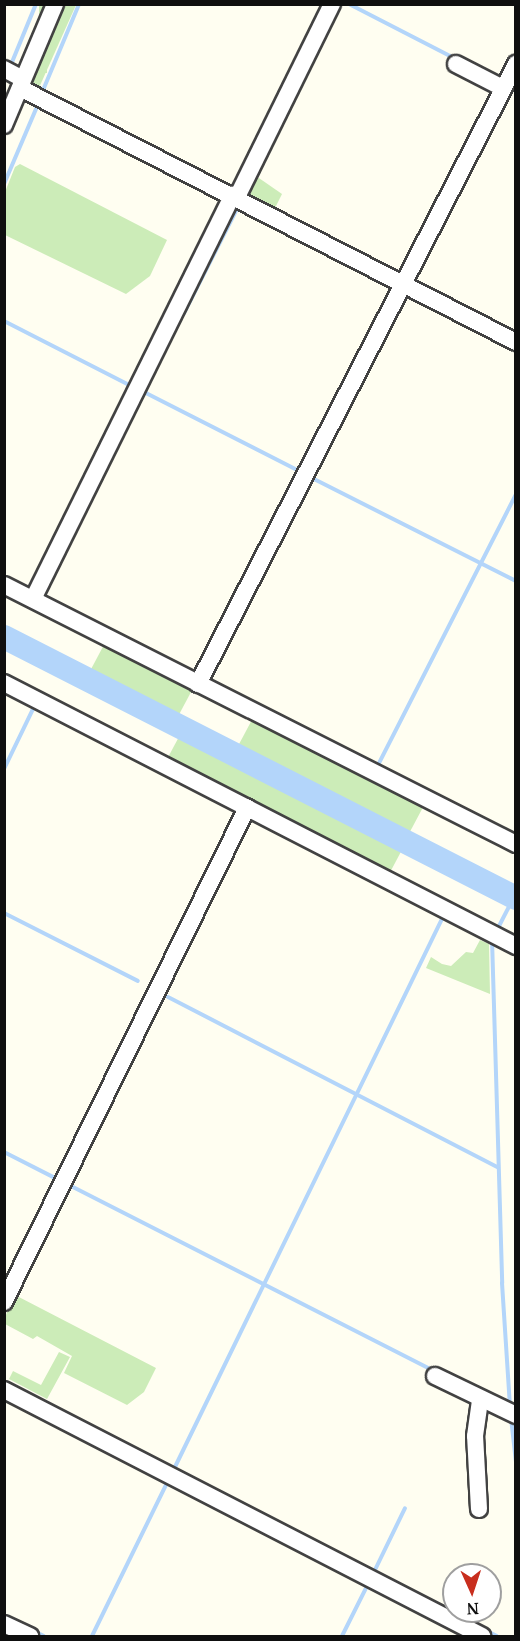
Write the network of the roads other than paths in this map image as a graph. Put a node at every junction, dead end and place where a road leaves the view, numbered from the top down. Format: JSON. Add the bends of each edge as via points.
{"nodes":[{"id":1,"x":55,"y":4,"type":"edge"},
{"id":2,"x":332,"y":4,"type":"edge"},
{"id":3,"x":456,"y":64,"type":"dead end"},
{"id":4,"x":516,"y":64,"type":"edge"},
{"id":5,"x":21,"y":82,"type":"edge"},
{"id":6,"x":503,"y":88,"type":"junction"},
{"id":7,"x":4,"y":124,"type":"edge"},
{"id":8,"x":239,"y":196,"type":"junction"},
{"id":9,"x":404,"y":283,"type":"junction"},
{"id":10,"x":516,"y":342,"type":"edge"},
{"id":11,"x":4,"y":585,"type":"edge"},
{"id":12,"x":33,"y":599,"type":"junction"},
{"id":13,"x":200,"y":681,"type":"junction"},
{"id":14,"x":4,"y":683,"type":"edge"},
{"id":15,"x":245,"y":812,"type":"junction"},
{"id":16,"x":516,"y":844,"type":"edge"},
{"id":17,"x":516,"y":946,"type":"edge"},
{"id":18,"x":4,"y":1302,"type":"edge"},
{"id":19,"x":435,"y":1376,"type":"dead end"},
{"id":20,"x":4,"y":1390,"type":"edge"},
{"id":21,"x":480,"y":1400,"type":"junction"},
{"id":22,"x":512,"y":1414,"type":"edge"},
{"id":23,"x":479,"y":1509,"type":"dead end"},
{"id":24,"x":4,"y":1624,"type":"edge"},
{"id":25,"x":30,"y":1636,"type":"edge"},
{"id":26,"x":482,"y":1636,"type":"edge"}],
"edges":[{"from":1,"to":5,"type":"street"},
{"from":2,"to":8,"type":"street"},
{"from":3,"to":6,"type":"street"},
{"from":4,"to":6,"type":"street"},
{"from":5,"to":7,"type":"street"},
{"from":5,"to":8,"type":"street"},
{"from":6,"to":9,"type":"street"},
{"from":8,"to":9,"type":"street"},
{"from":8,"to":12,"type":"street"},
{"from":9,"to":10,"type":"street"},
{"from":9,"to":13,"type":"street"},
{"from":11,"to":12,"type":"street"},
{"from":12,"to":13,"type":"street"},
{"from":13,"to":16,"type":"street"},
{"from":14,"to":15,"type":"street"},
{"from":15,"to":17,"type":"street"},
{"from":15,"to":18,"type":"street"},
{"from":19,"to":21,"type":"street"},
{"from":20,"to":26,"type":"street"},
{"from":21,"to":22,"type":"street"},
{"from":21,"to":23,"type":"street","via":[[475,1436]]},
{"from":24,"to":25,"type":"street"}]}
